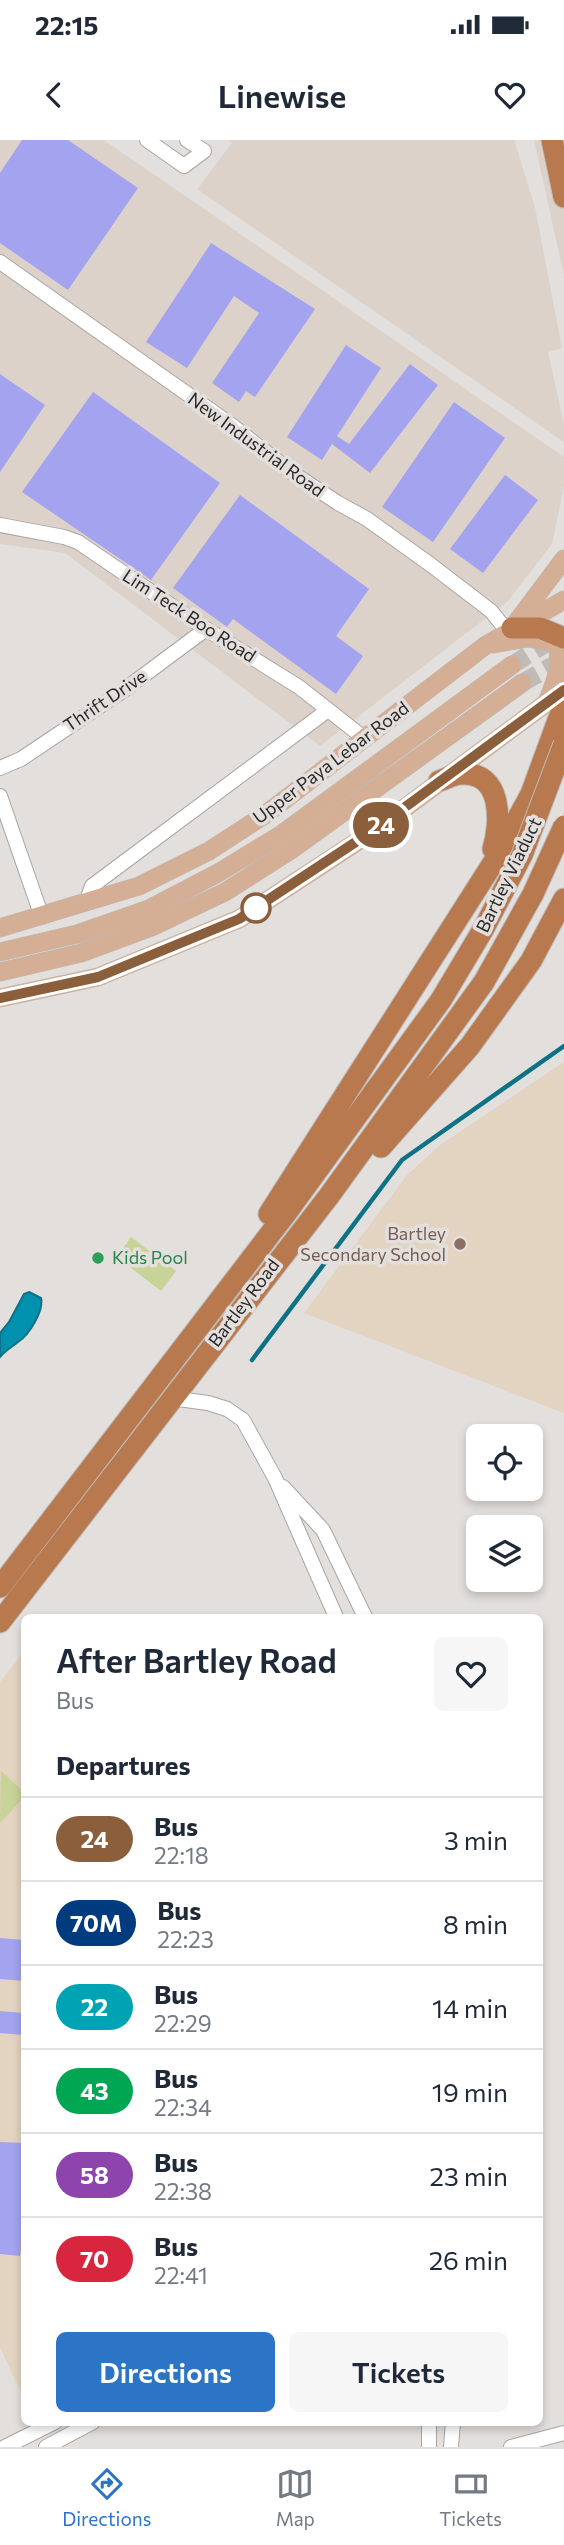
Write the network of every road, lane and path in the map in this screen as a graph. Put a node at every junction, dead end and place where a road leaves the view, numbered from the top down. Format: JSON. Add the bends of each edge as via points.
{"nodes":[{"id":1,"x":147,"y":140,"type":"edge"},
{"id":2,"x":187,"y":140,"type":"edge"},
{"id":3,"x":543,"y":140,"type":"edge"},
{"id":4,"x":552,"y":140,"type":"edge"},
{"id":5,"x":564,"y":197,"type":"edge"},
{"id":6,"x":564,"y":208,"type":"edge"},
{"id":7,"x":0,"y":262,"type":"edge"},
{"id":8,"x":0,"y":525,"type":"edge"},
{"id":9,"x":564,"y":559,"type":"edge"},
{"id":10,"x":564,"y":600,"type":"edge"},
{"id":11,"x":206,"y":629,"type":"junction"},
{"id":12,"x":510,"y":630,"type":"junction"},
{"id":13,"x":564,"y":638,"type":"edge"},
{"id":14,"x":486,"y":645,"type":"junction"},
{"id":15,"x":512,"y":665,"type":"tunnel mouth"},
{"id":16,"x":522,"y":684,"type":"tunnel mouth"},
{"id":17,"x":564,"y":690,"type":"edge"},
{"id":18,"x":555,"y":704,"type":"edge"},
{"id":19,"x":328,"y":710,"type":"junction"},
{"id":20,"x":364,"y":738,"type":"junction"},
{"id":21,"x":564,"y":746,"type":"edge"},
{"id":22,"x":543,"y":764,"type":"junction"},
{"id":23,"x":0,"y":768,"type":"edge"},
{"id":24,"x":439,"y":781,"type":"junction"},
{"id":25,"x":0,"y":796,"type":"edge"},
{"id":26,"x":564,"y":826,"type":"edge"},
{"id":27,"x":485,"y":875,"type":"junction"},
{"id":28,"x":564,"y":899,"type":"edge"},
{"id":29,"x":86,"y":903,"type":"junction"},
{"id":30,"x":42,"y":918,"type":"junction"},
{"id":31,"x":0,"y":929,"type":"edge"},
{"id":32,"x":0,"y":952,"type":"edge"},
{"id":33,"x":0,"y":972,"type":"edge"},
{"id":34,"x":484,"y":982,"type":"joint"},
{"id":35,"x":0,"y":998,"type":"edge"},
{"id":36,"x":441,"y":1000,"type":"joint"},
{"id":37,"x":329,"y":1196,"type":"junction"},
{"id":38,"x":249,"y":1261,"type":"junction"},
{"id":39,"x":171,"y":1398,"type":"junction"},
{"id":40,"x":275,"y":1478,"type":"junction"},
{"id":41,"x":0,"y":1587,"type":"edge"},
{"id":42,"x":335,"y":1614,"type":"edge"},
{"id":43,"x":364,"y":1614,"type":"edge"},
{"id":44,"x":0,"y":1622,"type":"edge"},
{"id":45,"x":47,"y":2426,"type":"edge"},
{"id":46,"x":85,"y":2426,"type":"edge"},
{"id":47,"x":429,"y":2426,"type":"edge"},
{"id":48,"x":453,"y":2426,"type":"edge"},
{"id":49,"x":564,"y":2432,"type":"edge"},
{"id":50,"x":5,"y":2447,"type":"edge"},
{"id":51,"x":46,"y":2447,"type":"edge"},
{"id":52,"x":429,"y":2447,"type":"edge"},
{"id":53,"x":452,"y":2447,"type":"edge"},
{"id":54,"x":511,"y":2447,"type":"edge"}],
"edges":[{"from":1,"to":2,"type":"street","via":[[184,166],[204,151]]},
{"from":3,"to":6,"type":"main road"},
{"from":4,"to":5,"type":"highway"},
{"from":7,"to":12,"type":"street","name":"New Industrial Road","via":[[291,472],[367,519]]},
{"from":8,"to":11,"type":"street","name":"Lim Teck Boo Road","via":[[78,542]]},
{"from":9,"to":12,"type":"main road"},
{"from":10,"to":12,"type":"main road","name":"Upper Paya Lebar Road"},
{"from":11,"to":19,"type":"street","name":"Lim Teck Boo Road"},
{"from":11,"to":23,"type":"street","name":"Thrift Drive","via":[[124,690],[21,759]]},
{"from":12,"to":13,"type":"highway","via":[[540,628]]},
{"from":12,"to":14,"type":"main road","name":"Upper Paya Lebar Road"},
{"from":14,"to":18,"type":"main road","via":[[528,638],[556,643]]},
{"from":14,"to":20,"type":"main road","name":"Upper Paya Lebar Road"},
{"from":15,"to":32,"type":"main road","name":"Upper Paya Lebar Road","via":[[282,834],[218,873],[149,909],[78,934]]},
{"from":16,"to":33,"type":"main road","via":[[225,892],[155,926],[81,953]]},
{"from":17,"to":18,"type":"main road"},
{"from":18,"to":22,"type":"highway"},
{"from":18,"to":24,"type":"main road"},
{"from":19,"to":20,"type":"street","name":"Lim Teck Boo Road"},
{"from":19,"to":29,"type":"street","via":[[92,887]]},
{"from":20,"to":29,"type":"main road","name":"Upper Paya Lebar Road","via":[[266,814],[209,851],[139,886]]},
{"from":21,"to":22,"type":"highway"},
{"from":21,"to":36,"type":"highway","name":"Bartley Viaduct","bridge":true,"via":[[522,855]]},
{"from":22,"to":27,"type":"highway"},
{"from":24,"to":27,"type":"highway","via":[[461,774],[474,776],[495,796],[499,828]]},
{"from":24,"to":35,"type":"main road","via":[[239,919],[98,977]]},
{"from":25,"to":30,"type":"street"},
{"from":26,"to":34,"type":"highway","name":"Bartley Viaduct","bridge":true},
{"from":27,"to":38,"type":"highway","via":[[277,1202]]},
{"from":28,"to":37,"type":"highway","via":[[531,961],[470,1046],[353,1178]]},
{"from":29,"to":30,"type":"main road","name":"Upper Paya Lebar Road"},
{"from":30,"to":31,"type":"main road","name":"Upper Paya Lebar Road"},
{"from":34,"to":37,"type":"highway","name":"Bartley Road"},
{"from":36,"to":38,"type":"highway","name":"Bartley Road"},
{"from":37,"to":39,"type":"highway","name":"Bartley Road"},
{"from":38,"to":41,"type":"highway","name":"Bartley Road"},
{"from":39,"to":40,"type":"street","via":[[208,1403],[243,1420]]},
{"from":39,"to":44,"type":"highway","name":"Bartley Road"},
{"from":40,"to":42,"type":"street"},
{"from":40,"to":43,"type":"street","via":[[323,1530]]},
{"from":45,"to":50,"type":"street"},
{"from":46,"to":51,"type":"street"},
{"from":47,"to":52,"type":"street"},
{"from":48,"to":53,"type":"street"},
{"from":49,"to":54,"type":"street"}]}
